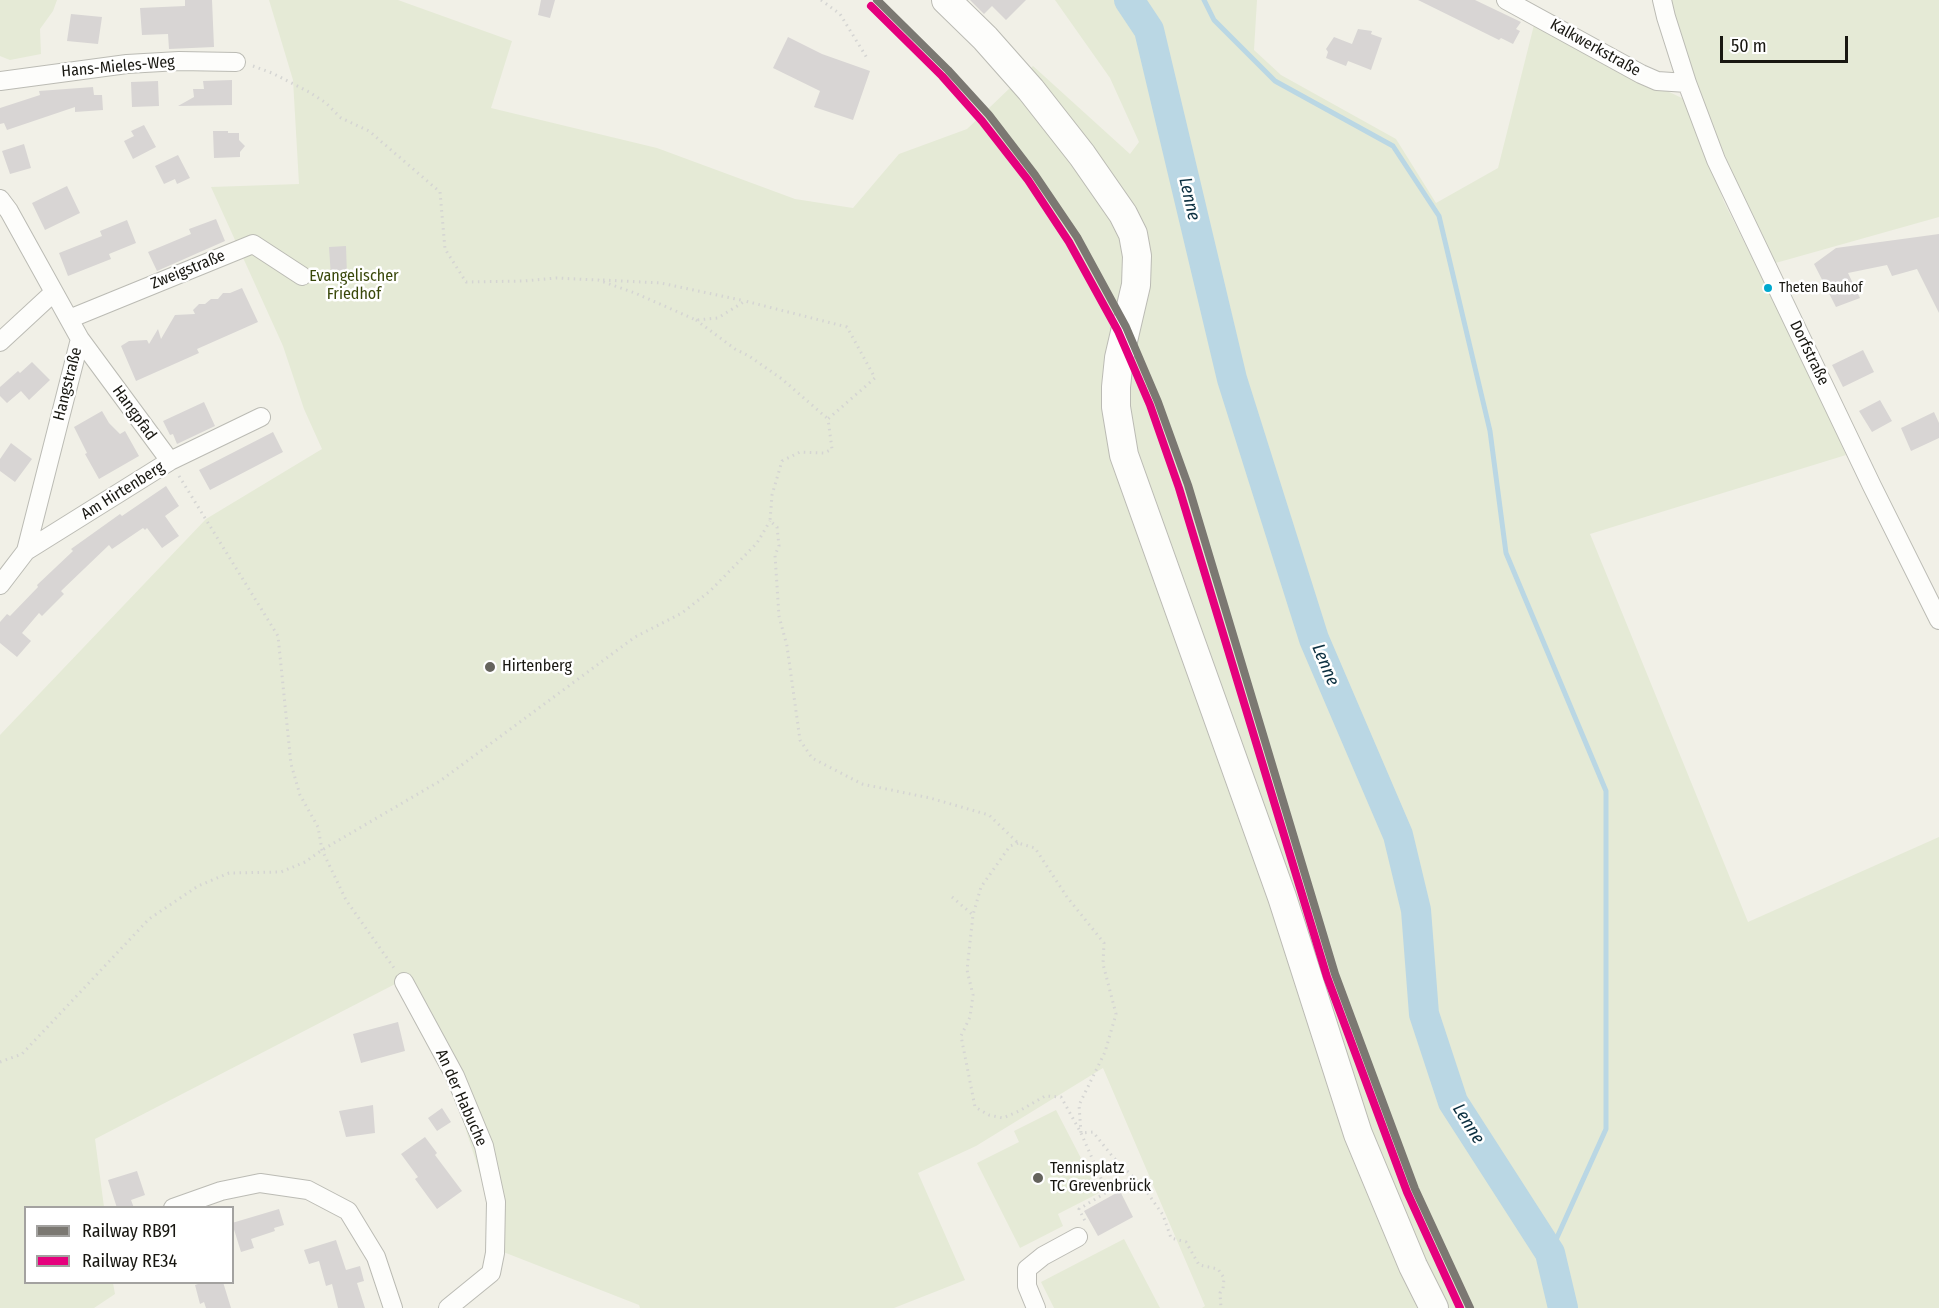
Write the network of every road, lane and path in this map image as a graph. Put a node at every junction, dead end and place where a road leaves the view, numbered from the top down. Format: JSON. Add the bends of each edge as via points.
{"nodes":[{"id":1,"x":821,"y":0,"type":"edge"},
{"id":2,"x":946,"y":0,"type":"edge"},
{"id":3,"x":1506,"y":0,"type":"edge"},
{"id":4,"x":1662,"y":0,"type":"edge"},
{"id":5,"x":867,"y":58,"type":"dead end"},
{"id":6,"x":236,"y":62,"type":"joint"},
{"id":7,"x":0,"y":81,"type":"edge"},
{"id":8,"x":1687,"y":83,"type":"junction"},
{"id":9,"x":0,"y":199,"type":"edge"},
{"id":10,"x":302,"y":276,"type":"dead end"},
{"id":11,"x":598,"y":280,"type":"junction"},
{"id":12,"x":53,"y":293,"type":"junction"},
{"id":13,"x":745,"y":301,"type":"junction"},
{"id":14,"x":69,"y":319,"type":"junction"},
{"id":15,"x":696,"y":320,"type":"junction"},
{"id":16,"x":80,"y":339,"type":"junction"},
{"id":17,"x":0,"y":342,"type":"edge"},
{"id":18,"x":261,"y":417,"type":"dead end"},
{"id":19,"x":828,"y":419,"type":"junction"},
{"id":20,"x":170,"y":461,"type":"junction"},
{"id":21,"x":770,"y":521,"type":"junction"},
{"id":22,"x":26,"y":550,"type":"junction"},
{"id":23,"x":0,"y":585,"type":"edge"},
{"id":24,"x":1939,"y":620,"type":"edge"},
{"id":25,"x":1018,"y":843,"type":"junction"},
{"id":26,"x":322,"y":850,"type":"junction"},
{"id":27,"x":952,"y":897,"type":"dead end"},
{"id":28,"x":973,"y":915,"type":"junction"},
{"id":29,"x":404,"y":982,"type":"joint"},
{"id":30,"x":0,"y":1062,"type":"edge"},
{"id":31,"x":1081,"y":1133,"type":"junction"},
{"id":32,"x":179,"y":1206,"type":"edge"},
{"id":33,"x":1077,"y":1237,"type":"joint"},
{"id":34,"x":393,"y":1308,"type":"edge"},
{"id":35,"x":448,"y":1308,"type":"edge"},
{"id":36,"x":1036,"y":1308,"type":"edge"},
{"id":37,"x":1221,"y":1308,"type":"edge"},
{"id":38,"x":1434,"y":1308,"type":"edge"}],
"edges":[{"from":1,"to":5,"type":"path","via":[[840,14]]},
{"from":2,"to":38,"type":"main road","via":[[1031,90],[1082,155],[1133,234],[1136,285],[1116,387],[1124,455],[1282,897],[1358,1134]]},
{"from":3,"to":8,"type":"street","name":"Kalkwerkstraße","via":[[1641,74],[1657,81]]},
{"from":4,"to":8,"type":"street","name":"Dorfstraße"},
{"from":6,"to":7,"type":"street","name":"Hans-Mieles-Weg","via":[[127,64]]},
{"from":6,"to":11,"type":"path","via":[[272,73],[309,92],[341,118],[369,131],[440,192],[445,249],[466,282]]},
{"from":8,"to":24,"type":"street","name":"Dorfstraße","via":[[1716,160]]},
{"from":9,"to":12,"type":"street","name":"Hangstraße"},
{"from":10,"to":14,"type":"street","name":"Zweigstraße","via":[[253,244]]},
{"from":11,"to":13,"type":"path","via":[[661,283]]},
{"from":11,"to":15,"type":"path"},
{"from":12,"to":14,"type":"street","name":"Hangstraße"},
{"from":12,"to":17,"type":"street"},
{"from":13,"to":15,"type":"path","via":[[718,318]]},
{"from":13,"to":19,"type":"path","via":[[847,327],[875,378]]},
{"from":14,"to":16,"type":"street","name":"Hangstraße"},
{"from":15,"to":19,"type":"path","via":[[782,379]]},
{"from":16,"to":20,"type":"street","name":"Hangpfad"},
{"from":16,"to":22,"type":"street","name":"Hangstraße"},
{"from":18,"to":20,"type":"street","name":"Am Hirtenberg"},
{"from":19,"to":21,"type":"path","via":[[832,449],[824,453],[800,452],[782,461],[772,495]]},
{"from":20,"to":22,"type":"street","name":"Am Hirtenberg"},
{"from":20,"to":26,"type":"path","via":[[278,636],[291,764],[300,795],[318,827]]},
{"from":21,"to":25,"type":"path","via":[[777,526],[779,546],[775,555],[778,616],[787,646],[800,740],[812,758],[862,784],[989,815]]},
{"from":21,"to":26,"type":"path","via":[[757,543],[710,591],[682,613],[635,637],[440,781]]},
{"from":22,"to":23,"type":"street","name":"Am Hirtenberg"},
{"from":25,"to":28,"type":"path","via":[[1010,846],[981,887]]},
{"from":25,"to":31,"type":"path","via":[[1035,849],[1104,944],[1103,964],[1116,1014],[1105,1052],[1079,1105]]},
{"from":26,"to":29,"type":"path","via":[[346,900]]},
{"from":26,"to":30,"type":"path","via":[[281,872],[229,873],[198,886],[149,920],[22,1054]]},
{"from":27,"to":28,"type":"path"},
{"from":28,"to":31,"type":"path","via":[[967,970],[973,994],[970,1017],[961,1036],[975,1107],[1003,1118],[1044,1096],[1061,1097]]},
{"from":29,"to":35,"type":"street","name":"An der Habuche","via":[[455,1076],[484,1146],[496,1202],[491,1273]]},
{"from":31,"to":33,"type":"path","via":[[1107,1192],[1079,1209],[1087,1224],[1075,1231]]},
{"from":31,"to":37,"type":"path","via":[[1093,1132],[1144,1188],[1163,1215],[1171,1238],[1186,1242],[1199,1264],[1218,1269],[1224,1278]]},
{"from":32,"to":34,"type":"street","via":[[260,1183],[308,1190],[348,1210],[376,1257]]},
{"from":33,"to":36,"type":"street","via":[[1027,1269],[1027,1286]]}]}
